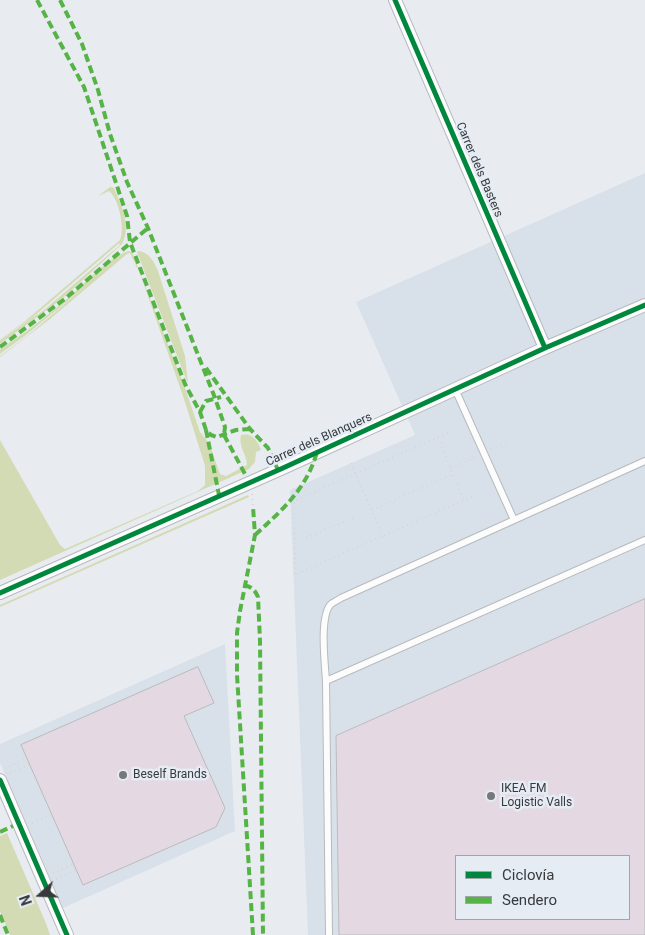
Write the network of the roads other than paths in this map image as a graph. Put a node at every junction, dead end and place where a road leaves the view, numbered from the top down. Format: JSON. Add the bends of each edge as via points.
{"nodes":[{"id":1,"x":395,"y":0,"type":"edge"},
{"id":2,"x":645,"y":305,"type":"edge"},
{"id":3,"x":545,"y":348,"type":"junction"},
{"id":4,"x":454,"y":389,"type":"junction"},
{"id":5,"x":645,"y":461,"type":"edge"},
{"id":6,"x":514,"y":520,"type":"junction"},
{"id":7,"x":645,"y":540,"type":"edge"},
{"id":8,"x":0,"y":593,"type":"edge"},
{"id":9,"x":326,"y":681,"type":"junction"},
{"id":10,"x":4,"y":774,"type":"edge"},
{"id":11,"x":67,"y":935,"type":"edge"},
{"id":12,"x":329,"y":935,"type":"edge"}],
"edges":[{"from":1,"to":3,"type":"street","name":"Carrer dels Basters"},
{"from":2,"to":3,"type":"street","name":"Carrer dels Blanquers"},
{"from":3,"to":4,"type":"street","name":"Carrer dels Blanquers"},
{"from":4,"to":6,"type":"lane"},
{"from":4,"to":8,"type":"street","name":"Carrer dels Blanquers"},
{"from":5,"to":6,"type":"lane"},
{"from":6,"to":9,"type":"lane","via":[[330,605],[325,619]]},
{"from":7,"to":9,"type":"lane"},
{"from":9,"to":12,"type":"lane"},
{"from":10,"to":11,"type":"street"}]}
